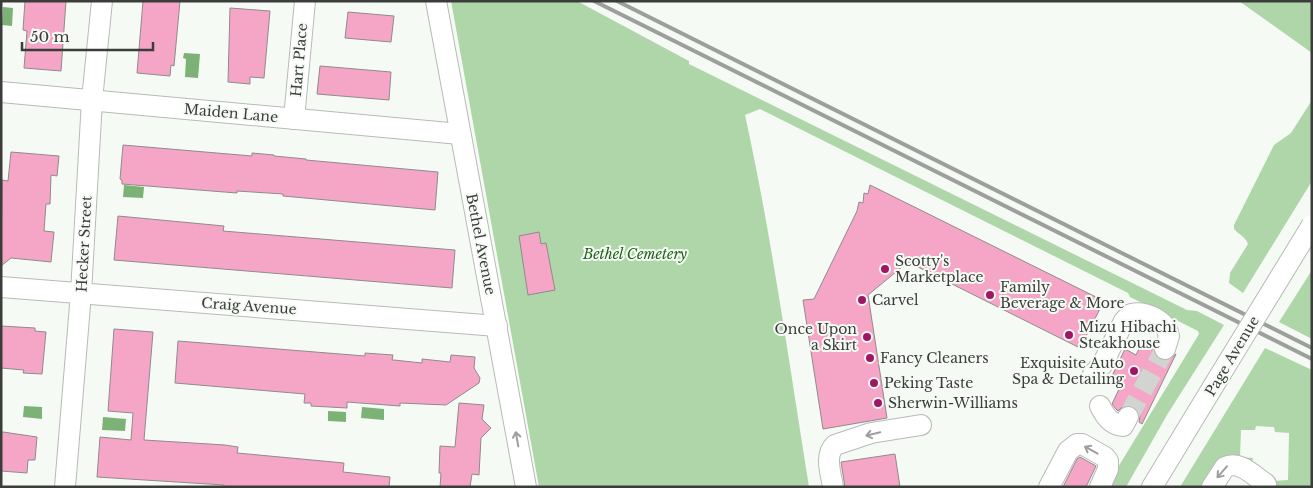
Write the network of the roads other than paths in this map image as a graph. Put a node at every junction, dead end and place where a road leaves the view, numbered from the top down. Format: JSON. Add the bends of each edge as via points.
{"nodes":[{"id":1,"x":102,"y":1,"type":"edge"},
{"id":2,"x":305,"y":1,"type":"edge"},
{"id":3,"x":436,"y":1,"type":"edge"},
{"id":4,"x":1,"y":92,"type":"edge"},
{"id":5,"x":92,"y":100,"type":"junction"},
{"id":6,"x":294,"y":118,"type":"junction"},
{"id":7,"x":460,"y":134,"type":"junction"},
{"id":8,"x":1312,"y":225,"type":"edge"},
{"id":9,"x":1,"y":286,"type":"edge"},
{"id":10,"x":81,"y":293,"type":"junction"},
{"id":11,"x":497,"y":326,"type":"junction"},
{"id":12,"x":1167,"y":344,"type":"tunnel mouth"},
{"id":13,"x":1093,"y":374,"type":"dead end"},
{"id":14,"x":1100,"y":406,"type":"dead end"},
{"id":15,"x":1128,"y":417,"type":"dead end"},
{"id":16,"x":921,"y":424,"type":"dead end"},
{"id":17,"x":1266,"y":484,"type":"dead end"},
{"id":18,"x":65,"y":487,"type":"edge"},
{"id":19,"x":526,"y":487,"type":"edge"},
{"id":20,"x":834,"y":487,"type":"edge"},
{"id":21,"x":1049,"y":487,"type":"edge"},
{"id":22,"x":1100,"y":487,"type":"edge"},
{"id":23,"x":1152,"y":487,"type":"edge"},
{"id":24,"x":1212,"y":487,"type":"edge"}],
"edges":[{"from":1,"to":5,"type":"street","name":"Hecker Street"},
{"from":2,"to":6,"type":"street","name":"Hart Place"},
{"from":3,"to":7,"type":"street","name":"Bethel Avenue"},
{"from":4,"to":5,"type":"street","name":"Maiden Lane"},
{"from":5,"to":6,"type":"street","name":"Maiden Lane"},
{"from":5,"to":10,"type":"street","name":"Hecker Street"},
{"from":6,"to":7,"type":"street","name":"Maiden Lane"},
{"from":7,"to":11,"type":"street","name":"Bethel Avenue"},
{"from":8,"to":23,"type":"street","name":"Page Avenue","bridge":true},
{"from":9,"to":10,"type":"street","name":"Craig Avenue"},
{"from":10,"to":11,"type":"street","name":"Craig Avenue"},
{"from":10,"to":18,"type":"street","name":"Hecker Street"},
{"from":19,"to":11,"type":"street","name":"Bethel Avenue","one_way":true},
{"from":12,"to":13,"type":"street","via":[[1169,332],[1160,321],[1131,314],[1124,321],[1102,365]]},
{"from":14,"to":15,"type":"street","via":[[1116,425],[1123,426]]},
{"from":16,"to":20,"type":"street","one_way":true,"via":[[835,446],[829,458]]},
{"from":17,"to":24,"type":"street","one_way":true,"via":[[1235,464],[1225,467]]},
{"from":22,"to":21,"type":"street","one_way":true,"via":[[1108,470],[1108,460],[1082,444],[1068,451]]}]}
